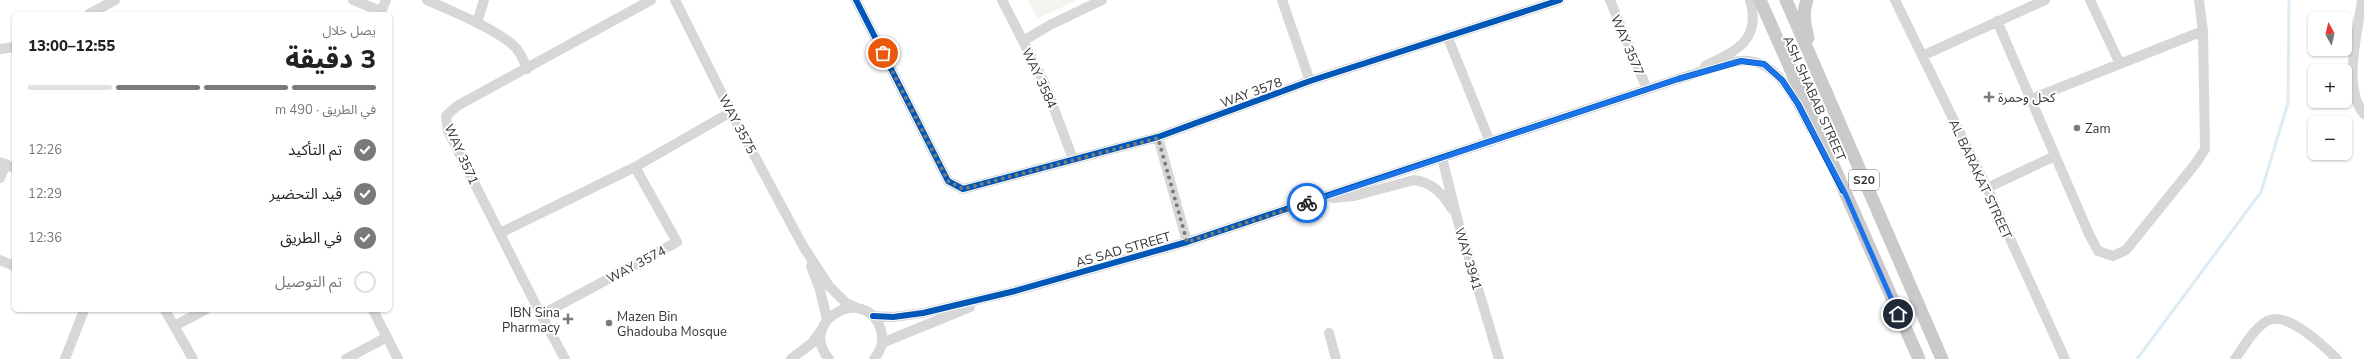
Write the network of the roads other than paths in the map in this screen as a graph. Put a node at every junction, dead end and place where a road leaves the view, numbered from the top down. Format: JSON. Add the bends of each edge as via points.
{"nodes":[{"id":1,"x":353,"y":0,"type":"edge"},
{"id":2,"x":386,"y":0,"type":"edge"},
{"id":3,"x":427,"y":0,"type":"edge"},
{"id":4,"x":484,"y":0,"type":"edge"},
{"id":5,"x":651,"y":0,"type":"edge"},
{"id":6,"x":675,"y":0,"type":"edge"},
{"id":7,"x":856,"y":0,"type":"edge"},
{"id":8,"x":1002,"y":0,"type":"edge"},
{"id":9,"x":1102,"y":0,"type":"edge"},
{"id":10,"x":1282,"y":0,"type":"edge"},
{"id":11,"x":1560,"y":0,"type":"edge"},
{"id":12,"x":1610,"y":0,"type":"edge"},
{"id":13,"x":1750,"y":0,"type":"edge"},
{"id":14,"x":1760,"y":0,"type":"edge"},
{"id":15,"x":1786,"y":0,"type":"edge"},
{"id":16,"x":1807,"y":0,"type":"edge"},
{"id":17,"x":1895,"y":0,"type":"edge"},
{"id":18,"x":2045,"y":0,"type":"edge"},
{"id":19,"x":2090,"y":0,"type":"edge"},
{"id":20,"x":2199,"y":0,"type":"edge"},
{"id":21,"x":2362,"y":0,"type":"edge"},
{"id":22,"x":110,"y":1,"type":"edge"},
{"id":23,"x":92,"y":12,"type":"edge"},
{"id":24,"x":378,"y":12,"type":"edge"},
{"id":25,"x":380,"y":12,"type":"edge"},
{"id":26,"x":1997,"y":22,"type":"junction"},
{"id":27,"x":477,"y":23,"type":"junction"},
{"id":28,"x":2203,"y":31,"type":"junction"},
{"id":29,"x":1448,"y":38,"type":"junction"},
{"id":30,"x":1023,"y":41,"type":"junction"},
{"id":31,"x":12,"y":47,"type":"edge"},
{"id":32,"x":0,"y":49,"type":"edge"},
{"id":33,"x":1922,"y":56,"type":"junction"},
{"id":34,"x":2120,"y":64,"type":"junction"},
{"id":35,"x":527,"y":69,"type":"junction"},
{"id":36,"x":1817,"y":73,"type":"junction"},
{"id":37,"x":1678,"y":79,"type":"junction"},
{"id":38,"x":1310,"y":81,"type":"junction"},
{"id":39,"x":1647,"y":89,"type":"junction"},
{"id":40,"x":2031,"y":99,"type":"junction"},
{"id":41,"x":731,"y":112,"type":"junction"},
{"id":42,"x":2364,"y":114,"type":"edge"},
{"id":43,"x":1158,"y":138,"type":"junction"},
{"id":44,"x":1490,"y":142,"type":"junction"},
{"id":45,"x":2056,"y":156,"type":"junction"},
{"id":46,"x":1442,"y":158,"type":"junction"},
{"id":47,"x":1073,"y":159,"type":"junction"},
{"id":48,"x":7,"y":165,"type":"edge"},
{"id":49,"x":635,"y":167,"type":"junction"},
{"id":50,"x":0,"y":178,"type":"edge"},
{"id":51,"x":1987,"y":188,"type":"junction"},
{"id":52,"x":1844,"y":191,"type":"junction"},
{"id":53,"x":1323,"y":198,"type":"junction"},
{"id":54,"x":1457,"y":218,"type":"junction"},
{"id":55,"x":500,"y":233,"type":"junction"},
{"id":56,"x":1187,"y":242,"type":"junction"},
{"id":57,"x":802,"y":246,"type":"junction"},
{"id":58,"x":0,"y":260,"type":"edge"},
{"id":59,"x":12,"y":265,"type":"edge"},
{"id":60,"x":1015,"y":291,"type":"junction"},
{"id":61,"x":860,"y":309,"type":"junction"},
{"id":62,"x":83,"y":312,"type":"edge"},
{"id":63,"x":166,"y":312,"type":"edge"},
{"id":64,"x":201,"y":312,"type":"edge"},
{"id":65,"x":374,"y":312,"type":"edge"},
{"id":66,"x":541,"y":316,"type":"junction"},
{"id":67,"x":873,"y":316,"type":"junction"},
{"id":68,"x":828,"y":319,"type":"junction"},
{"id":69,"x":174,"y":326,"type":"junction"},
{"id":70,"x":822,"y":330,"type":"junction"},
{"id":71,"x":1329,"y":333,"type":"dead end"},
{"id":72,"x":387,"y":338,"type":"junction"},
{"id":73,"x":882,"y":343,"type":"junction"},
{"id":74,"x":876,"y":358,"type":"edge"},
{"id":75,"x":65,"y":359,"type":"edge"},
{"id":76,"x":193,"y":359,"type":"edge"},
{"id":77,"x":346,"y":359,"type":"edge"},
{"id":78,"x":398,"y":359,"type":"edge"},
{"id":79,"x":565,"y":359,"type":"edge"},
{"id":80,"x":791,"y":359,"type":"edge"},
{"id":81,"x":829,"y":359,"type":"edge"},
{"id":82,"x":1336,"y":359,"type":"edge"},
{"id":83,"x":1499,"y":359,"type":"edge"},
{"id":84,"x":1919,"y":359,"type":"edge"},
{"id":85,"x":1942,"y":359,"type":"edge"},
{"id":86,"x":2065,"y":359,"type":"edge"},
{"id":87,"x":2234,"y":359,"type":"edge"},
{"id":88,"x":2337,"y":359,"type":"edge"}],
"edges":[{"from":1,"to":24,"type":"street"},
{"from":2,"to":25,"type":"street"},
{"from":3,"to":27,"type":"street"},
{"from":4,"to":27,"type":"street"},
{"from":5,"to":35,"type":"street","name":"WAY 3571"},
{"from":6,"to":41,"type":"street","name":"WAY 3575"},
{"from":7,"to":47,"type":"street","name":"WAY 3578","via":[[948,181],[963,189],[971,189]]},
{"from":8,"to":30,"type":"street","name":"WAY 3584"},
{"from":9,"to":30,"type":"street"},
{"from":10,"to":38,"type":"street"},
{"from":11,"to":29,"type":"street","name":"WAY 3578"},
{"from":12,"to":39,"type":"street","name":"WAY 3577"},
{"from":13,"to":37,"type":"street","via":[[1755,15],[1752,29],[1744,44],[1726,56]]},
{"from":14,"to":52,"type":"main road","name":"ASH SHABAB STREET","number":"S20"},
{"from":15,"to":36,"type":"main road","name":"ASH SHABAB STREET","number":"S20"},
{"from":16,"to":36,"type":"main road","via":[[1804,5],[1805,24]]},
{"from":17,"to":33,"type":"street","name":"AL BARAKAT STREET"},
{"from":18,"to":26,"type":"street"},
{"from":19,"to":34,"type":"street"},
{"from":20,"to":28,"type":"street"},
{"from":21,"to":42,"type":"street","via":[[2352,79],[2354,95]]},
{"from":22,"to":23,"type":"street"},
{"from":26,"to":33,"type":"street"},
{"from":26,"to":40,"type":"street"},
{"from":27,"to":35,"type":"street","via":[[513,45],[522,56]]},
{"from":28,"to":34,"type":"street"},
{"from":28,"to":45,"type":"street","via":[[2205,149],[2126,250],[2113,256],[2098,251]]},
{"from":29,"to":38,"type":"street","name":"WAY 3578"},
{"from":29,"to":44,"type":"street"},
{"from":30,"to":47,"type":"street","name":"WAY 3584","via":[[1044,82]]},
{"from":31,"to":32,"type":"street"},
{"from":33,"to":51,"type":"street","name":"AL BARAKAT STREET"},
{"from":34,"to":40,"type":"street"},
{"from":35,"to":55,"type":"street","name":"WAY 3571","via":[[457,106],[446,116],[448,131]]},
{"from":36,"to":85,"type":"main road","name":"ASH SHABAB STREET","number":"S20"},
{"from":37,"to":39,"type":"street","name":"AS SAD STREET"},
{"from":37,"to":52,"type":"street","via":[[1741,61],[1764,64],[1782,80],[1798,104]]},
{"from":38,"to":43,"type":"street","name":"WAY 3578"},
{"from":39,"to":44,"type":"street","name":"AS SAD STREET"},
{"from":40,"to":45,"type":"street"},
{"from":41,"to":49,"type":"street"},
{"from":41,"to":57,"type":"street","name":"WAY 3575"},
{"from":43,"to":47,"type":"street","name":"WAY 3578"},
{"from":43,"to":56,"type":"street"},
{"from":44,"to":46,"type":"street","name":"AS SAD STREET"},
{"from":45,"to":51,"type":"street"},
{"from":46,"to":53,"type":"street","name":"AS SAD STREET"},
{"from":46,"to":54,"type":"street","name":"WAY 3941"},
{"from":48,"to":50,"type":"street"},
{"from":49,"to":55,"type":"street"},
{"from":49,"to":66,"type":"street","name":"WAY 3574","via":[[677,242]]},
{"from":51,"to":86,"type":"street","name":"AL BARAKAT STREET"},
{"from":52,"to":84,"type":"main road","name":"ASH SHABAB STREET","number":"S20"},
{"from":53,"to":54,"type":"street","via":[[1354,196],[1407,181],[1423,181],[1436,188]]},
{"from":53,"to":56,"type":"street","name":"AS SAD STREET"},
{"from":54,"to":83,"type":"street","name":"WAY 3941"},
{"from":55,"to":66,"type":"street","name":"WAY 3571"},
{"from":56,"to":60,"type":"street","name":"AS SAD STREET"},
{"from":57,"to":61,"type":"street","name":"WAY 3575","via":[[829,286],[846,303]]},
{"from":57,"to":68,"type":"street","name":"WAY 3575","via":[[820,290]]},
{"from":58,"to":59,"type":"street"},
{"from":60,"to":67,"type":"street","name":"AS SAD STREET","via":[[923,313],[893,317]]},
{"from":60,"to":73,"type":"street","name":"AS SAD STREET"},
{"from":61,"to":67,"type":"street","name":"WAY 3575"},
{"from":61,"to":68,"type":"street","via":[[842,309]]},
{"from":62,"to":75,"type":"street"},
{"from":63,"to":69,"type":"street"},
{"from":64,"to":69,"type":"street"},
{"from":65,"to":72,"type":"street"},
{"from":66,"to":79,"type":"street","name":"WAY 3571"},
{"from":67,"to":73,"type":"street","via":[[879,325]]},
{"from":68,"to":70,"type":"street"},
{"from":69,"to":76,"type":"street"},
{"from":70,"to":80,"type":"street","via":[[812,343]]},
{"from":70,"to":81,"type":"street","via":[[822,346]]},
{"from":71,"to":82,"type":"street"},
{"from":72,"to":77,"type":"street"},
{"from":72,"to":78,"type":"street"},
{"from":73,"to":74,"type":"street"},
{"from":87,"to":88,"type":"street","via":[[2259,328],[2273,319],[2282,319],[2291,323]]}]}
